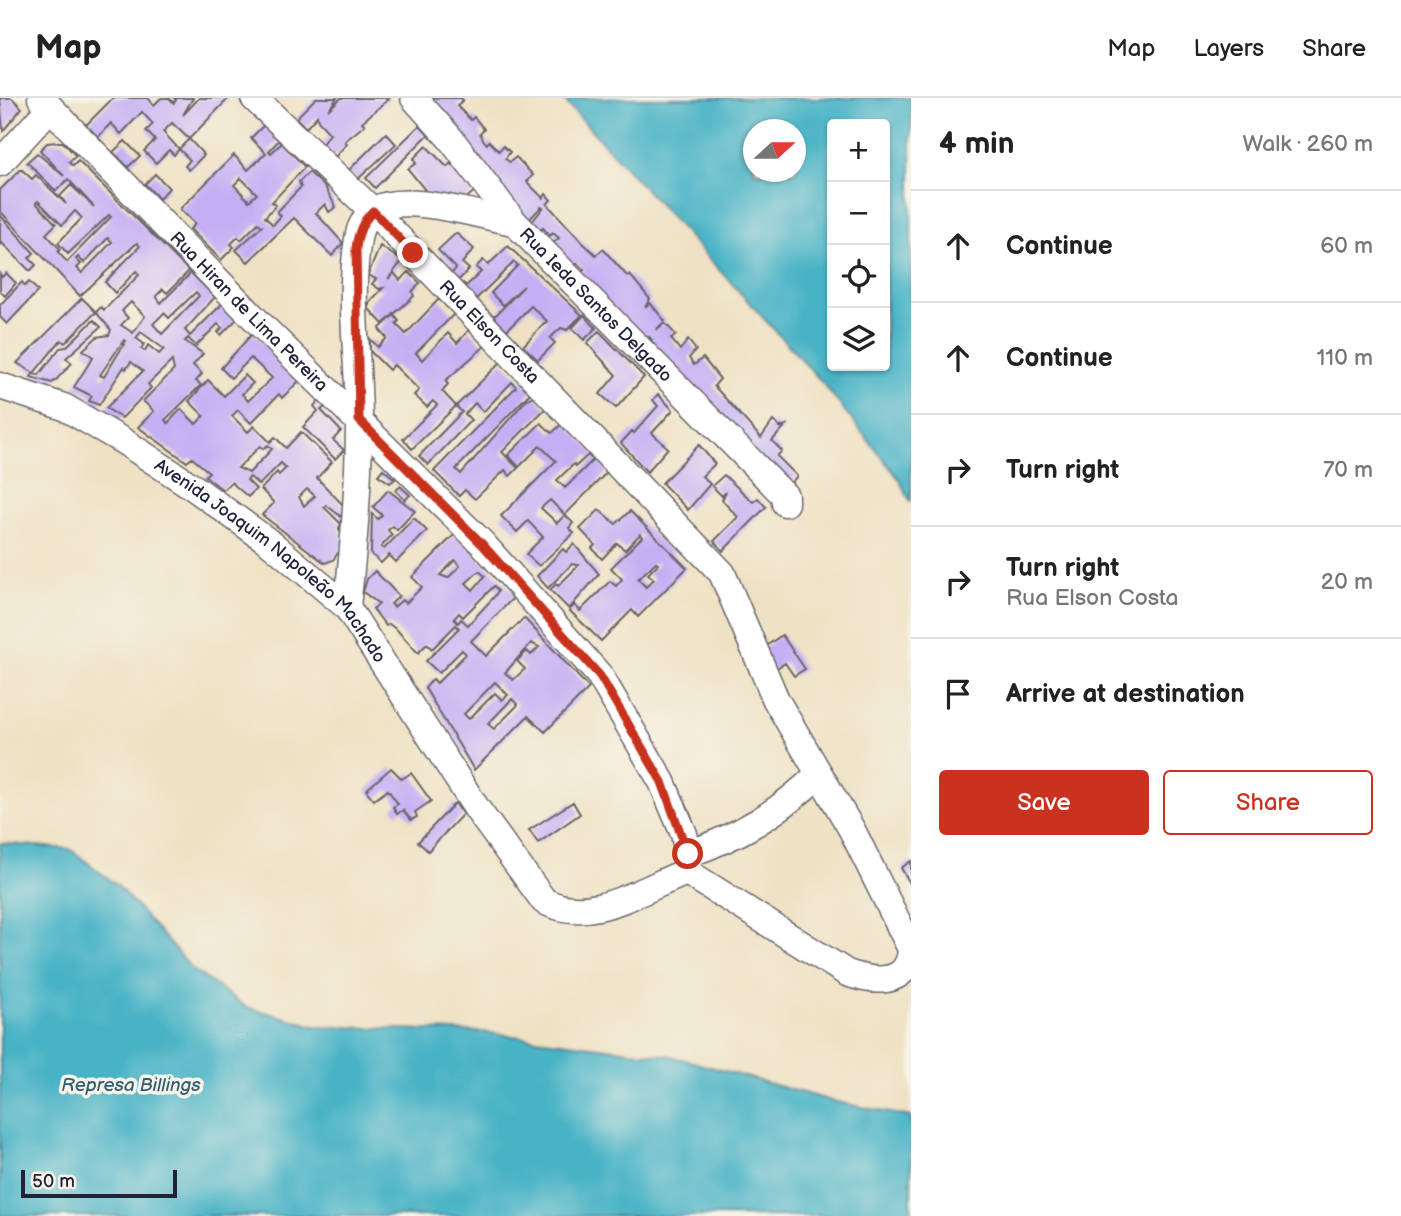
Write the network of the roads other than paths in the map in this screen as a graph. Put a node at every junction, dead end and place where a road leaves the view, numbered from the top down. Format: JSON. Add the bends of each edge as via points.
{"nodes":[{"id":1,"x":254,"y":98,"type":"edge"},
{"id":2,"x":414,"y":98,"type":"edge"},
{"id":3,"x":45,"y":103,"type":"edge"},
{"id":4,"x":0,"y":163,"type":"edge"},
{"id":5,"x":373,"y":211,"type":"junction"},
{"id":6,"x":514,"y":222,"type":"junction"},
{"id":7,"x":0,"y":386,"type":"edge"},
{"id":8,"x":359,"y":420,"type":"junction"},
{"id":9,"x":785,"y":503,"type":"dead end"},
{"id":10,"x":347,"y":607,"type":"junction"},
{"id":11,"x":819,"y":774,"type":"junction"},
{"id":12,"x":688,"y":863,"type":"junction"},
{"id":13,"x":911,"y":950,"type":"edge"}],
"edges":[{"from":1,"to":5,"type":"street","name":"Rua Elson Costa"},
{"from":2,"to":6,"type":"street","name":"Rua Ieda Santos Delgado"},
{"from":3,"to":4,"type":"street"},
{"from":3,"to":8,"type":"street","name":"Rua Hiran de Lima Pereira"},
{"from":5,"to":6,"type":"street","via":[[409,203]]},
{"from":5,"to":8,"type":"street","via":[[362,226],[356,248]]},
{"from":5,"to":11,"type":"street","name":"Rua Elson Costa","via":[[722,573],[764,676]]},
{"from":6,"to":9,"type":"street","name":"Rua Ieda Santos Delgado","via":[[785,496]]},
{"from":7,"to":10,"type":"street","name":"Avenida Joaquim Napoleão Machado","via":[[64,407],[123,441],[273,545]]},
{"from":8,"to":10,"type":"street"},
{"from":8,"to":12,"type":"street","name":"Rua Hiran de Lima Pereira","via":[[482,544],[600,676],[662,782]]},
{"from":10,"to":12,"type":"street","name":"Avenida Joaquim Napoleão Machado","via":[[477,808],[544,901],[558,908],[599,907]]},
{"from":11,"to":12,"type":"street","name":"Avenida Joaquim Napoleão Machado","via":[[771,816]]},
{"from":11,"to":13,"type":"street","via":[[869,862]]},
{"from":12,"to":13,"type":"street","via":[[847,973],[870,981],[894,978],[908,966]]}]}
